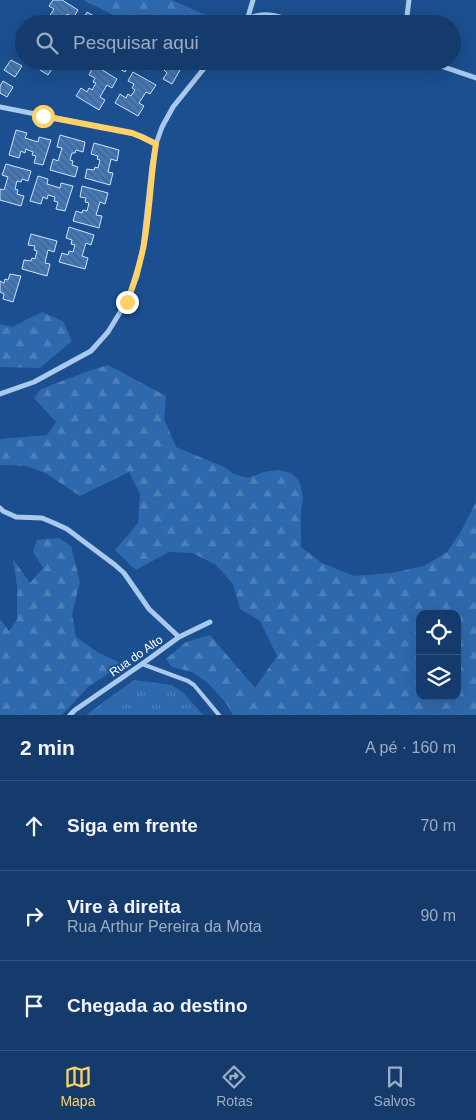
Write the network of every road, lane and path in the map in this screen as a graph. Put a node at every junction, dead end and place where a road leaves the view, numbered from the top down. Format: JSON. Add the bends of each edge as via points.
{"nodes":[{"id":1,"x":253,"y":0,"type":"edge"},
{"id":2,"x":409,"y":0,"type":"edge"},
{"id":3,"x":249,"y":15,"type":"edge"},
{"id":4,"x":257,"y":15,"type":"edge"},
{"id":5,"x":274,"y":15,"type":"edge"},
{"id":6,"x":407,"y":15,"type":"edge"},
{"id":7,"x":203,"y":70,"type":"edge"},
{"id":8,"x":452,"y":70,"type":"edge"},
{"id":9,"x":476,"y":78,"type":"edge"},
{"id":10,"x":0,"y":109,"type":"edge"},
{"id":11,"x":156,"y":144,"type":"junction"},
{"id":12,"x":0,"y":394,"type":"edge"},
{"id":13,"x":0,"y":508,"type":"edge"},
{"id":14,"x":210,"y":622,"type":"dead end"},
{"id":15,"x":179,"y":637,"type":"junction"},
{"id":16,"x":142,"y":664,"type":"junction"},
{"id":17,"x":75,"y":712,"type":"edge"},
{"id":18,"x":70,"y":715,"type":"edge"},
{"id":19,"x":219,"y":715,"type":"edge"}],
"edges":[{"from":1,"to":3,"type":"street"},
{"from":2,"to":6,"type":"street"},
{"from":4,"to":5,"type":"street"},
{"from":7,"to":11,"type":"street","via":[[173,107]]},
{"from":8,"to":9,"type":"street"},
{"from":10,"to":11,"type":"street","via":[[132,133]]},
{"from":11,"to":12,"type":"street","via":[[143,248],[127,302],[108,332],[90,351],[34,382]]},
{"from":13,"to":15,"type":"street","via":[[16,517],[42,518],[67,529],[115,565],[149,609]]},
{"from":14,"to":15,"type":"street","name":"Rua do Alto"},
{"from":15,"to":16,"type":"street","name":"Rua do Alto"},
{"from":16,"to":17,"type":"street","name":"Rua do Alto"},
{"from":16,"to":19,"type":"lane","via":[[188,681]]},
{"from":17,"to":18,"type":"street","name":"Rua do Alto"}]}
